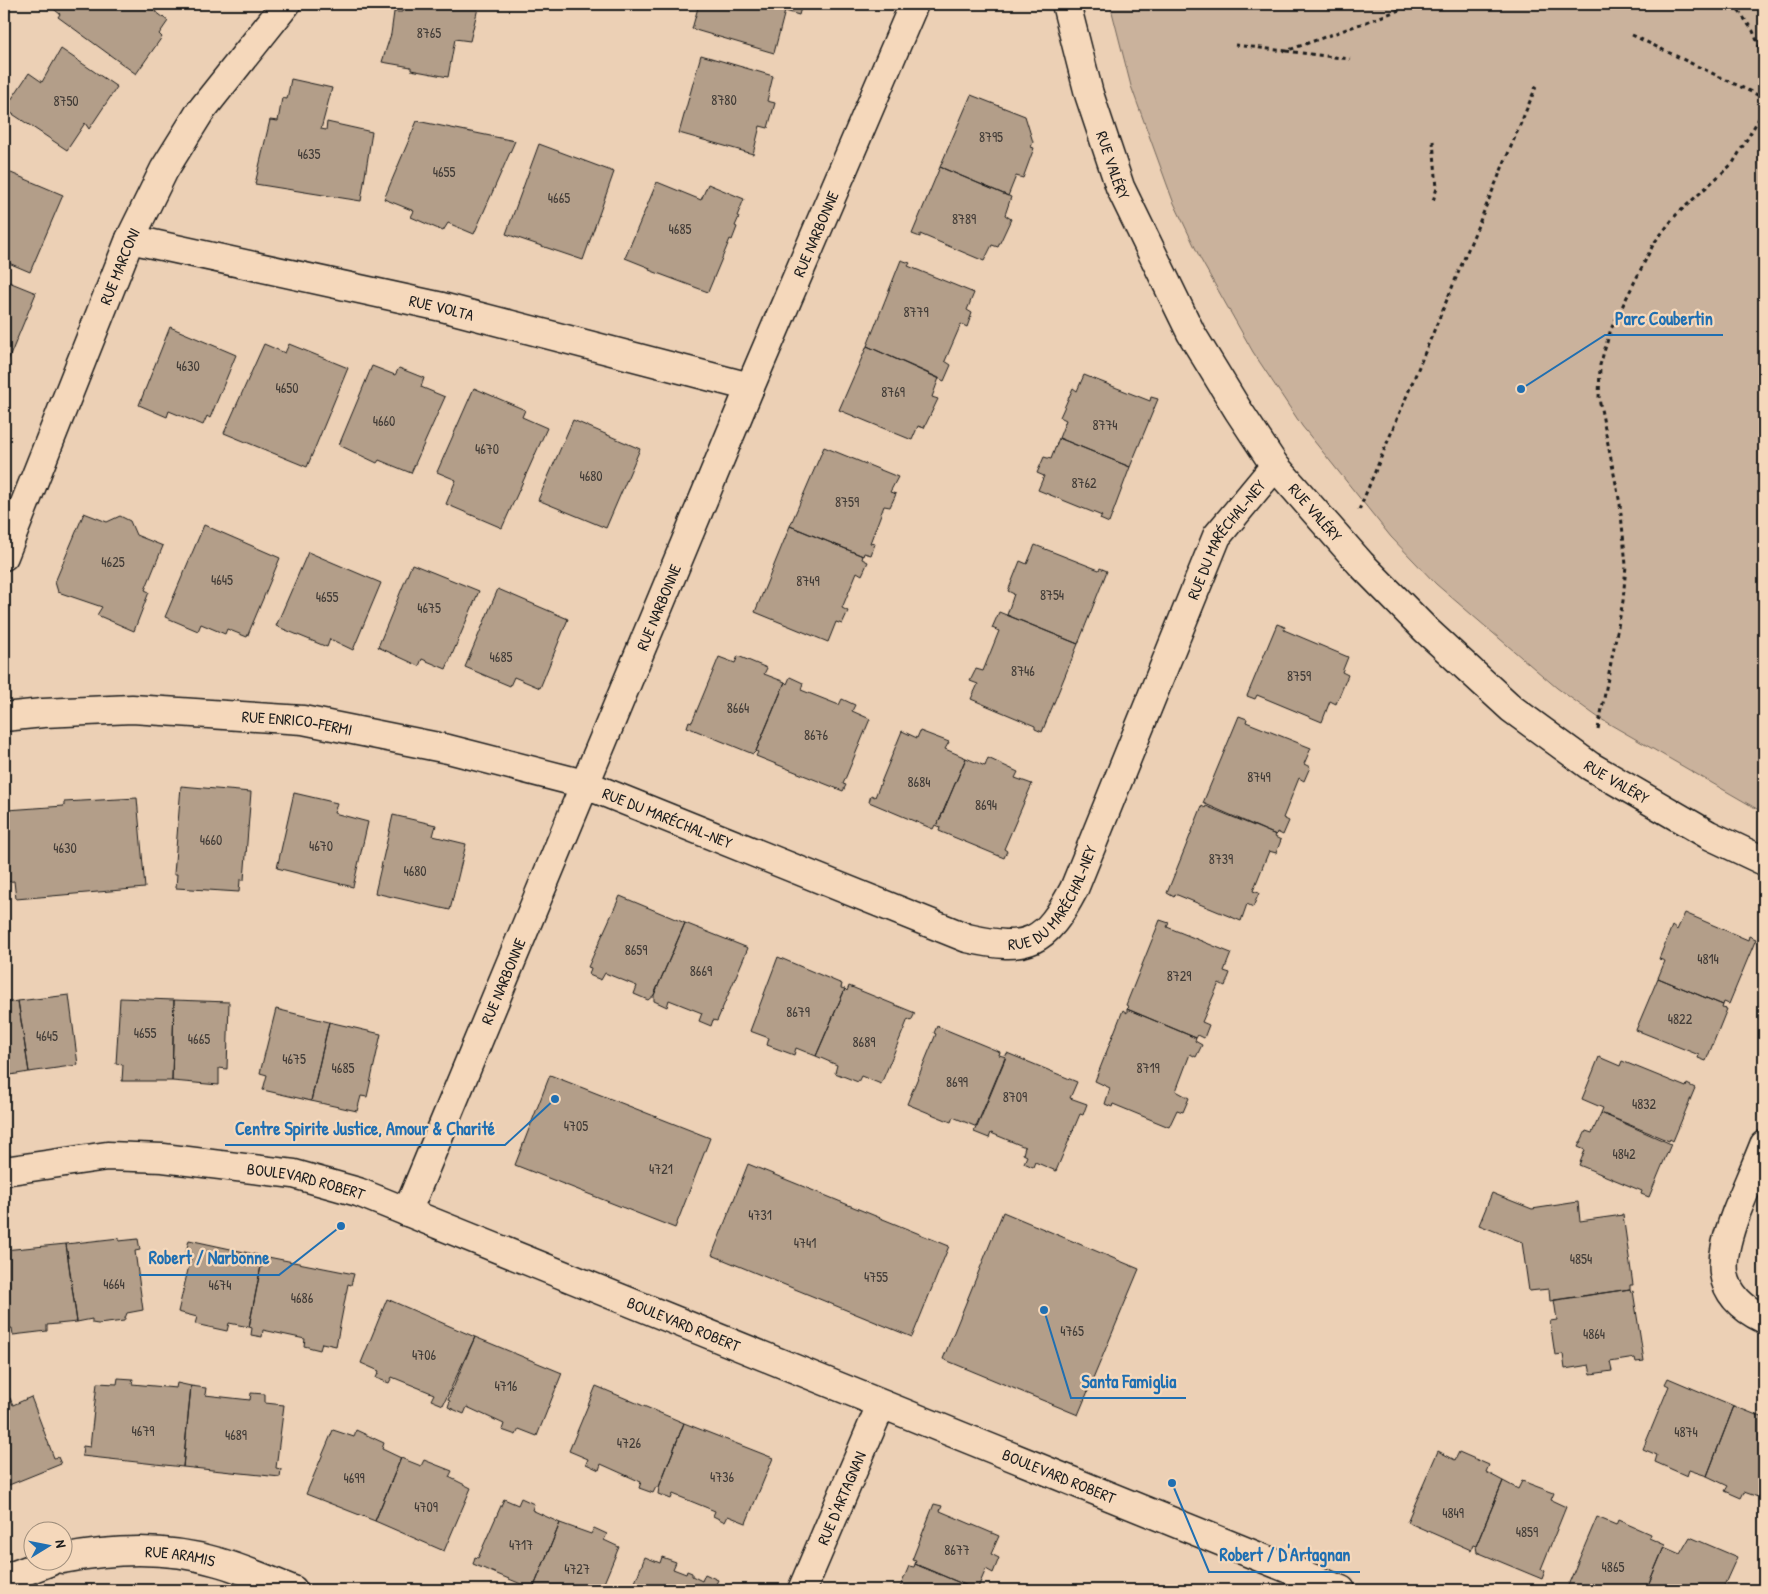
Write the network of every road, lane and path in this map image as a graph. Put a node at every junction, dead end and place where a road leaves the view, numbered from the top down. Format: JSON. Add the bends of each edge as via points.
{"nodes":[{"id":1,"x":286,"y":4,"type":"edge"},
{"id":2,"x":914,"y":4,"type":"edge"},
{"id":3,"x":1066,"y":4,"type":"edge"},
{"id":4,"x":1401,"y":4,"type":"edge"},
{"id":5,"x":1416,"y":4,"type":"edge"},
{"id":6,"x":1734,"y":4,"type":"edge"},
{"id":7,"x":1403,"y":8,"type":"junction"},
{"id":8,"x":1632,"y":35,"type":"dead end"},
{"id":9,"x":1235,"y":45,"type":"dead end"},
{"id":10,"x":1286,"y":51,"type":"junction"},
{"id":11,"x":1764,"y":58,"type":"edge"},
{"id":12,"x":1350,"y":59,"type":"dead end"},
{"id":13,"x":1538,"y":82,"type":"dead end"},
{"id":14,"x":1764,"y":98,"type":"edge"},
{"id":15,"x":1764,"y":110,"type":"edge"},
{"id":16,"x":1433,"y":141,"type":"dead end"},
{"id":17,"x":1433,"y":201,"type":"dead end"},
{"id":18,"x":130,"y":239,"type":"junction"},
{"id":19,"x":750,"y":387,"type":"junction"},
{"id":20,"x":1275,"y":466,"type":"junction"},
{"id":21,"x":1344,"y":545,"type":"junction"},
{"id":22,"x":4,"y":556,"type":"edge"},
{"id":23,"x":4,"y":717,"type":"edge"},
{"id":24,"x":1590,"y":766,"type":"junction"},
{"id":25,"x":584,"y":784,"type":"junction"},
{"id":26,"x":1764,"y":861,"type":"edge"},
{"id":27,"x":1764,"y":1146,"type":"edge"},
{"id":28,"x":4,"y":1171,"type":"edge"},
{"id":29,"x":407,"y":1212,"type":"junction"},
{"id":30,"x":1764,"y":1320,"type":"edge"},
{"id":31,"x":880,"y":1405,"type":"junction"},
{"id":32,"x":72,"y":1557,"type":"edge"},
{"id":33,"x":23,"y":1572,"type":"edge"},
{"id":34,"x":4,"y":1579,"type":"edge"},
{"id":35,"x":293,"y":1590,"type":"edge"},
{"id":36,"x":802,"y":1590,"type":"edge"},
{"id":37,"x":1341,"y":1590,"type":"edge"}],
"edges":[{"from":1,"to":18,"type":"street","name":"RUE MARCONI","via":[[200,112],[164,170]]},
{"from":2,"to":19,"type":"street","name":"RUE NARBONNE"},
{"from":3,"to":20,"type":"street","name":"RUE VALÉRY","via":[[1089,94],[1120,187],[1191,332]]},
{"from":4,"to":7,"type":"path"},
{"from":5,"to":7,"type":"path"},
{"from":6,"to":11,"type":"path","via":[[1753,31]]},
{"from":7,"to":10,"type":"path"},
{"from":8,"to":14,"type":"path"},
{"from":9,"to":10,"type":"path"},
{"from":10,"to":12,"type":"path"},
{"from":13,"to":21,"type":"path"},
{"from":15,"to":24,"type":"path","via":[[1733,163],[1676,215],[1654,243],[1612,330],[1600,366],[1599,399],[1620,504],[1626,566],[1623,601]]},
{"from":16,"to":17,"type":"path","via":[[1437,188]]},
{"from":18,"to":19,"type":"street","name":"RUE VOLTA","via":[[442,307]]},
{"from":18,"to":22,"type":"street","name":"RUE MARCONI"},
{"from":19,"to":25,"type":"street","name":"RUE NARBONNE"},
{"from":20,"to":21,"type":"street","name":"RUE VALÉRY"},
{"from":20,"to":25,"type":"street","name":"RUE DU MARÉCHAL-NEY","via":[[1217,536],[1074,889],[1058,919],[1033,941],[999,945],[967,938]]},
{"from":21,"to":24,"type":"street","name":"RUE VALÉRY","via":[[1426,630],[1512,709]]},
{"from":23,"to":25,"type":"street","name":"RUE ENRICO-FERMI","via":[[132,709],[303,720],[448,749]]},
{"from":24,"to":26,"type":"street","name":"RUE VALÉRY","via":[[1709,835]]},
{"from":25,"to":29,"type":"street","name":"RUE NARBONNE"},
{"from":27,"to":30,"type":"street","via":[[1724,1244],[1722,1265],[1727,1287],[1740,1305]]},
{"from":28,"to":29,"type":"street","name":"BOULEVARD ROBERT","via":[[107,1156],[228,1164],[294,1174],[358,1192]]},
{"from":29,"to":31,"type":"street","name":"BOULEVARD ROBERT"},
{"from":31,"to":36,"type":"street","name":"RUE D'ARTAGNAN"},
{"from":31,"to":37,"type":"street","name":"BOULEVARD ROBERT"},
{"from":32,"to":35,"type":"street","name":"RUE ARAMIS","via":[[130,1551],[175,1553],[218,1562]]},
{"from":33,"to":34,"type":"street"}]}
